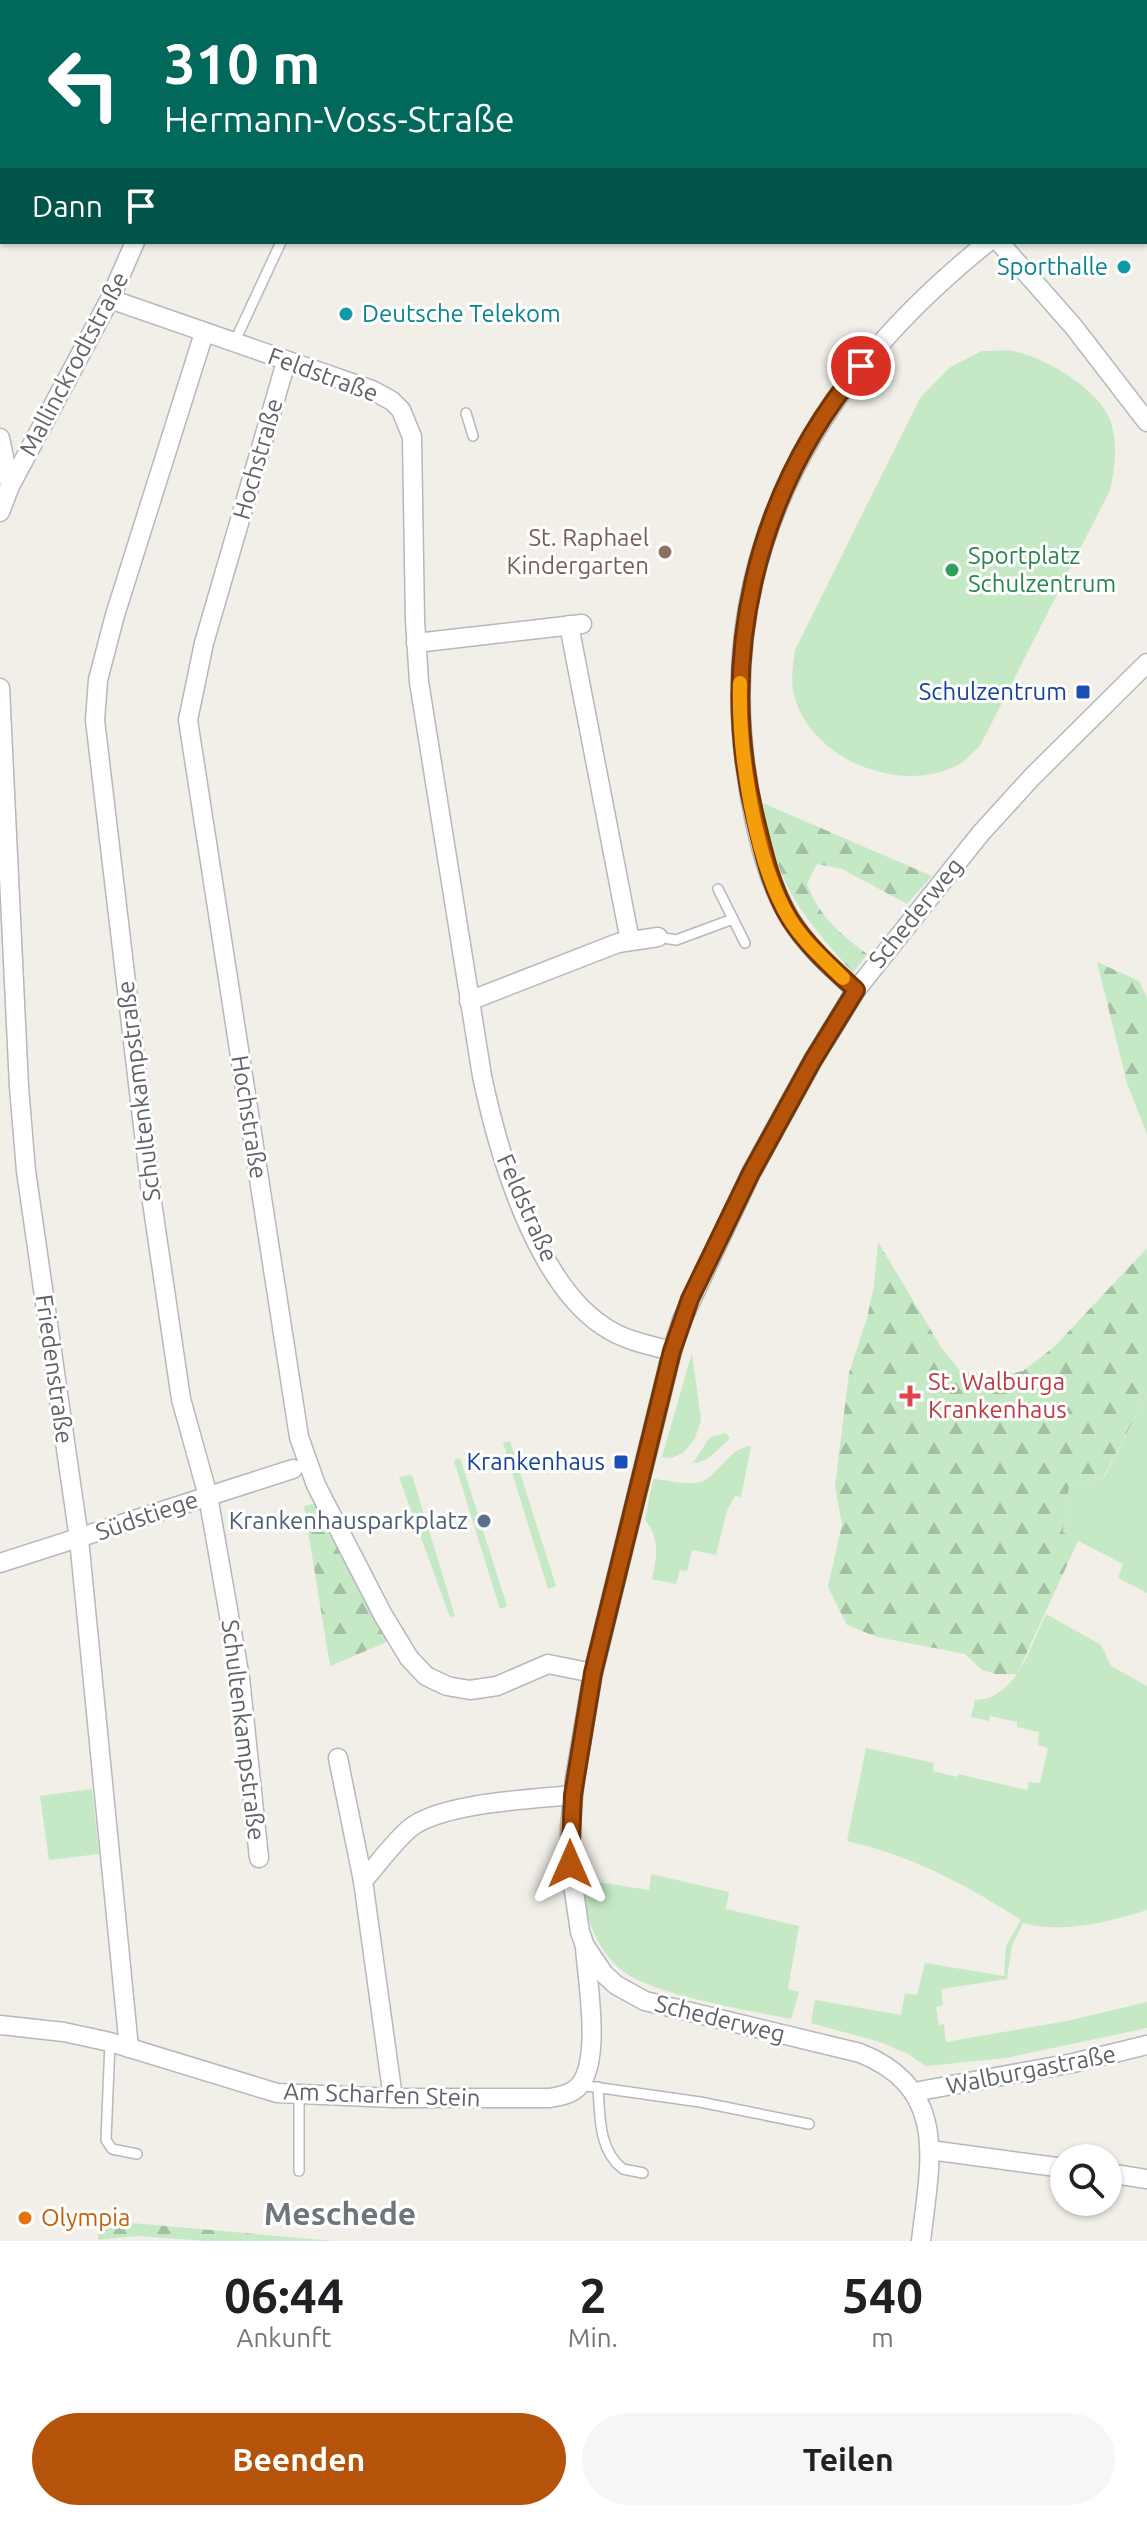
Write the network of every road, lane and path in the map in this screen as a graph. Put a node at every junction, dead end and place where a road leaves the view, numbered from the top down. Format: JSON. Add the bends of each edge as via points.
{"nodes":[{"id":1,"x":134,"y":244,"type":"edge"},
{"id":2,"x":280,"y":244,"type":"edge"},
{"id":3,"x":986,"y":244,"type":"edge"},
{"id":4,"x":1001,"y":244,"type":"edge"},
{"id":5,"x":110,"y":299,"type":"junction"},
{"id":6,"x":204,"y":333,"type":"junction"},
{"id":7,"x":234,"y":343,"type":"junction"},
{"id":8,"x":286,"y":362,"type":"junction"},
{"id":9,"x":466,"y":413,"type":"dead end"},
{"id":10,"x":1147,"y":422,"type":"edge"},
{"id":11,"x":473,"y":436,"type":"dead end"},
{"id":12,"x":0,"y":438,"type":"edge"},
{"id":13,"x":10,"y":486,"type":"junction"},
{"id":14,"x":0,"y":512,"type":"edge"},
{"id":15,"x":416,"y":643,"type":"junction"},
{"id":16,"x":1147,"y":663,"type":"edge"},
{"id":17,"x":0,"y":688,"type":"edge"},
{"id":18,"x":718,"y":889,"type":"dead end"},
{"id":19,"x":733,"y":919,"type":"junction"},
{"id":20,"x":658,"y":937,"type":"joint"},
{"id":21,"x":630,"y":941,"type":"junction"},
{"id":22,"x":745,"y":943,"type":"dead end"},
{"id":23,"x":856,"y":990,"type":"junction"},
{"id":24,"x":469,"y":1001,"type":"junction"},
{"id":25,"x":672,"y":1351,"type":"junction"},
{"id":26,"x":293,"y":1469,"type":"dead end"},
{"id":27,"x":208,"y":1496,"type":"junction"},
{"id":28,"x":79,"y":1539,"type":"junction"},
{"id":29,"x":0,"y":1563,"type":"edge"},
{"id":30,"x":593,"y":1673,"type":"junction"},
{"id":31,"x":338,"y":1758,"type":"dead end"},
{"id":32,"x":573,"y":1795,"type":"junction"},
{"id":33,"x":259,"y":1858,"type":"dead end"},
{"id":34,"x":363,"y":1881,"type":"junction"},
{"id":35,"x":585,"y":1946,"type":"junction"},
{"id":36,"x":0,"y":2025,"type":"edge"},
{"id":37,"x":110,"y":2042,"type":"junction"},
{"id":38,"x":1147,"y":2045,"type":"edge"},
{"id":39,"x":129,"y":2048,"type":"junction"},
{"id":40,"x":589,"y":2086,"type":"junction"},
{"id":41,"x":914,"y":2092,"type":"junction"},
{"id":42,"x":299,"y":2095,"type":"junction"},
{"id":43,"x":393,"y":2098,"type":"junction"},
{"id":44,"x":809,"y":2124,"type":"dead end"},
{"id":45,"x":930,"y":2150,"type":"junction"},
{"id":46,"x":137,"y":2154,"type":"dead end"},
{"id":47,"x":1050,"y":2166,"type":"edge"},
{"id":48,"x":299,"y":2171,"type":"dead end"},
{"id":49,"x":643,"y":2173,"type":"dead end"},
{"id":50,"x":1122,"y":2175,"type":"edge"},
{"id":51,"x":1147,"y":2179,"type":"edge"},
{"id":52,"x":921,"y":2241,"type":"edge"}],
"edges":[{"from":1,"to":5,"type":"street","name":"Mallinckrodtstraße"},
{"from":2,"to":7,"type":"lane"},
{"from":3,"to":23,"type":"street","via":[[893,329],[829,410],[775,510],[747,603],[741,727],[762,847],[797,929]]},
{"from":4,"to":10,"type":"street"},
{"from":5,"to":6,"type":"street","name":"Feldstraße"},
{"from":5,"to":13,"type":"street","name":"Mallinckrodtstraße"},
{"from":6,"to":7,"type":"street","name":"Feldstraße"},
{"from":6,"to":27,"type":"street","name":"Schultenkampstraße","via":[[115,615],[94,714],[161,1265],[186,1422]]},
{"from":7,"to":8,"type":"street","name":"Feldstraße"},
{"from":8,"to":15,"type":"street","name":"Feldstraße","via":[[379,393],[407,419],[414,457]]},
{"from":8,"to":30,"type":"street","name":"Hochstraße","via":[[204,643],[188,720],[299,1437],[316,1485],[383,1615],[426,1676],[470,1690],[497,1686],[548,1664]]},
{"from":9,"to":11,"type":"lane"},
{"from":12,"to":13,"type":"street","name":"Mallinckrodtstraße"},
{"from":13,"to":14,"type":"street","name":"Mallinckrodtstraße"},
{"from":15,"to":21,"type":"street","via":[[576,624]]},
{"from":15,"to":24,"type":"street","name":"Feldstraße"},
{"from":16,"to":23,"type":"street","name":"Schederweg","via":[[981,833]]},
{"from":17,"to":28,"type":"street","name":"Friedenstraße","via":[[25,1157]]},
{"from":18,"to":19,"type":"lane"},
{"from":19,"to":20,"type":"lane","via":[[676,940]]},
{"from":19,"to":22,"type":"lane"},
{"from":20,"to":21,"type":"street"},
{"from":21,"to":24,"type":"street"},
{"from":23,"to":25,"type":"street","name":"Schederweg","via":[[751,1173],[690,1299]]},
{"from":24,"to":25,"type":"street","name":"Feldstraße","via":[[497,1139],[539,1246],[587,1314],[625,1338]]},
{"from":25,"to":30,"type":"street","name":"Schederweg"},
{"from":26,"to":27,"type":"street","name":"Südstiege"},
{"from":27,"to":28,"type":"street","name":"Südstiege"},
{"from":27,"to":33,"type":"street","name":"Schultenkampstraße","via":[[240,1678]]},
{"from":28,"to":29,"type":"street","name":"Südstiege"},
{"from":28,"to":39,"type":"street","name":"Friedenstraße"},
{"from":30,"to":32,"type":"street","name":"Schederweg"},
{"from":31,"to":34,"type":"street"},
{"from":32,"to":34,"type":"street","via":[[486,1804],[423,1820],[407,1830]]},
{"from":32,"to":35,"type":"street","name":"Schederweg","via":[[570,1864]]},
{"from":34,"to":43,"type":"street"},
{"from":35,"to":40,"type":"street"},
{"from":35,"to":41,"type":"street","name":"Schederweg","via":[[604,1974],[636,1997],[860,2053],[896,2073]]},
{"from":36,"to":37,"type":"street","name":"Am Scharfen Stein"},
{"from":37,"to":39,"type":"street","name":"Am Scharfen Stein"},
{"from":37,"to":46,"type":"lane","via":[[106,2140],[112,2149]]},
{"from":38,"to":41,"type":"street","name":"Walburgastraße"},
{"from":39,"to":42,"type":"street","name":"Am Scharfen Stein"},
{"from":40,"to":43,"type":"street","name":"Am Scharfen Stein","via":[[533,2100]]},
{"from":40,"to":44,"type":"lane"},
{"from":40,"to":49,"type":"lane","via":[[608,2151],[623,2169]]},
{"from":41,"to":45,"type":"street","name":"Schederweg","via":[[926,2115]]},
{"from":42,"to":43,"type":"street","name":"Am Scharfen Stein"},
{"from":42,"to":48,"type":"lane"},
{"from":45,"to":47,"type":"street"},
{"from":45,"to":52,"type":"street","name":"Schederweg"},
{"from":50,"to":51,"type":"street"}]}
